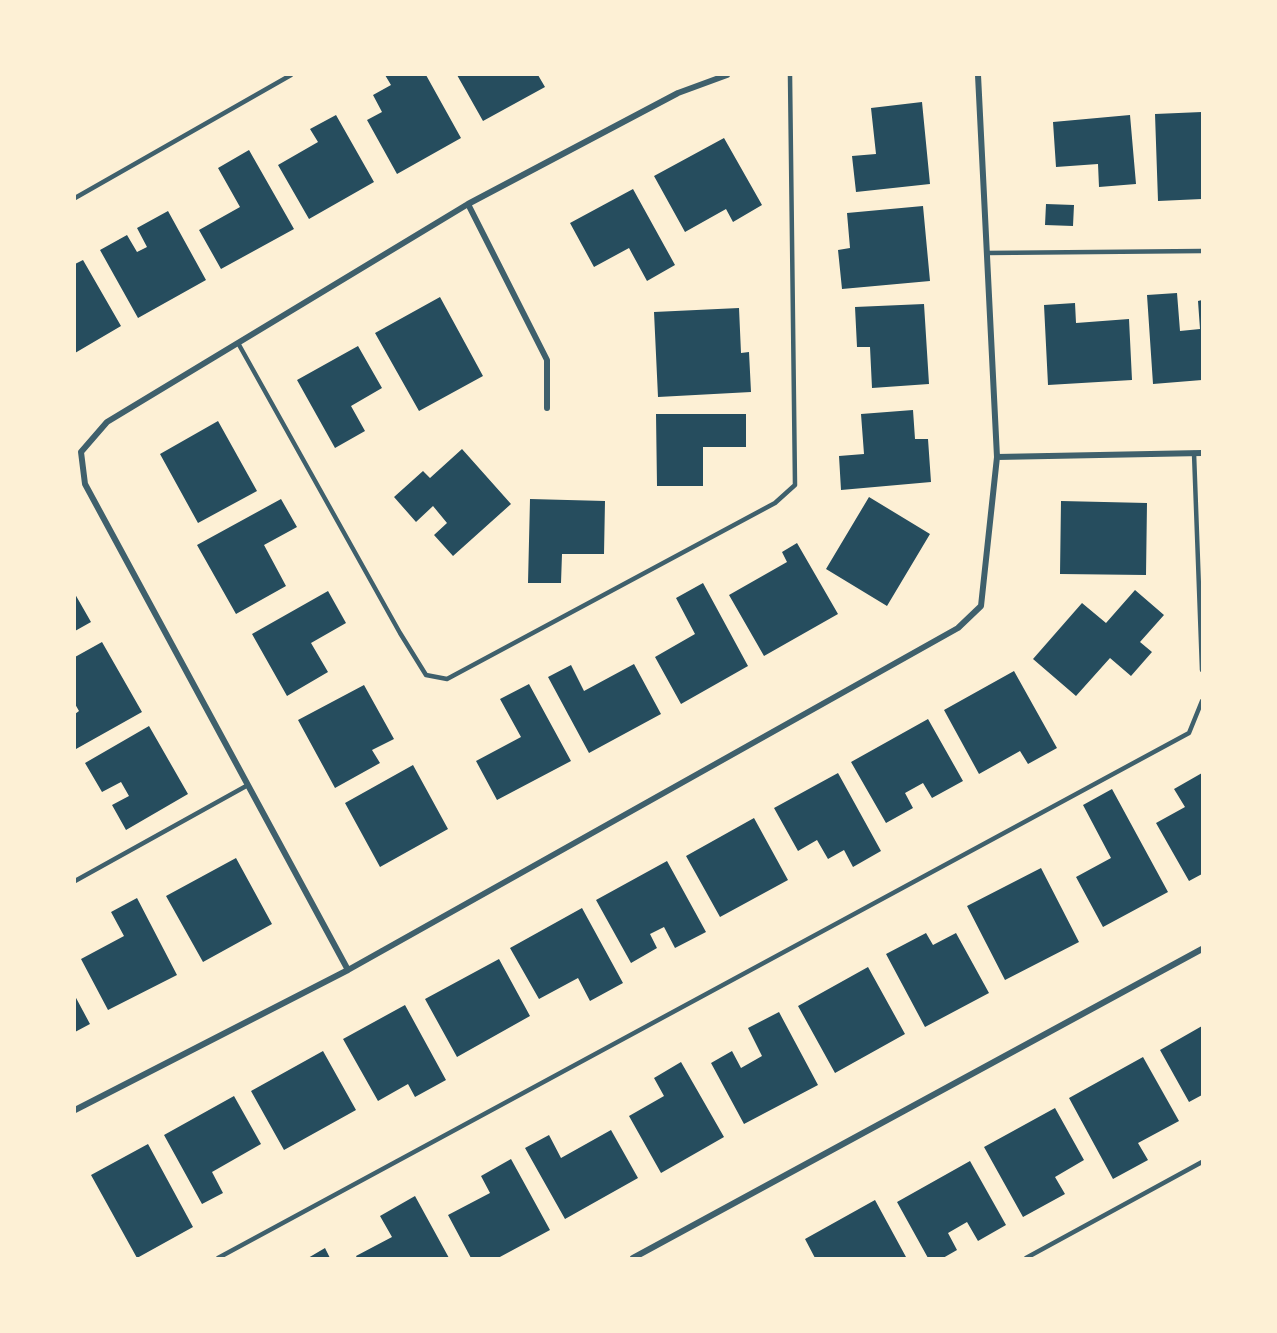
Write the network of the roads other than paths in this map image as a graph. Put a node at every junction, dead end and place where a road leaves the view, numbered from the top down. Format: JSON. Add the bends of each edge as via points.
{"nodes":[{"id":1,"x":291,"y":75,"type":"edge"},
{"id":2,"x":727,"y":75,"type":"edge"},
{"id":3,"x":790,"y":75,"type":"edge"},
{"id":4,"x":978,"y":75,"type":"edge"},
{"id":5,"x":75,"y":198,"type":"edge"},
{"id":6,"x":468,"y":204,"type":"junction"},
{"id":7,"x":1202,"y":251,"type":"edge"},
{"id":8,"x":987,"y":253,"type":"junction"},
{"id":9,"x":238,"y":343,"type":"junction"},
{"id":10,"x":547,"y":408,"type":"dead end"},
{"id":11,"x":1194,"y":453,"type":"junction"},
{"id":12,"x":1202,"y":453,"type":"edge"},
{"id":13,"x":997,"y":457,"type":"junction"},
{"id":14,"x":1202,"y":670,"type":"edge"},
{"id":15,"x":1202,"y":701,"type":"edge"},
{"id":16,"x":248,"y":784,"type":"junction"},
{"id":17,"x":75,"y":880,"type":"edge"},
{"id":18,"x":1202,"y":949,"type":"edge"},
{"id":19,"x":348,"y":970,"type":"junction"},
{"id":20,"x":75,"y":1110,"type":"edge"},
{"id":21,"x":1202,"y":1162,"type":"edge"},
{"id":22,"x":219,"y":1258,"type":"edge"},
{"id":23,"x":633,"y":1258,"type":"edge"},
{"id":24,"x":1026,"y":1258,"type":"edge"}],
"edges":[{"from":1,"to":5,"type":"lane"},
{"from":2,"to":6,"type":"street","via":[[678,93]]},
{"from":3,"to":9,"type":"lane","via":[[795,485],[775,503],[447,679],[426,675]]},
{"from":4,"to":8,"type":"street"},
{"from":6,"to":9,"type":"street"},
{"from":6,"to":10,"type":"street","via":[[547,360]]},
{"from":7,"to":8,"type":"lane"},
{"from":8,"to":13,"type":"street"},
{"from":9,"to":16,"type":"street","via":[[107,422],[81,452],[85,484]]},
{"from":11,"to":12,"type":"street"},
{"from":11,"to":13,"type":"street"},
{"from":11,"to":14,"type":"lane"},
{"from":13,"to":19,"type":"street","via":[[981,606],[958,628]]},
{"from":15,"to":22,"type":"lane","via":[[1190,733]]},
{"from":16,"to":17,"type":"lane"},
{"from":16,"to":19,"type":"street"},
{"from":18,"to":23,"type":"street"},
{"from":19,"to":20,"type":"street"},
{"from":21,"to":24,"type":"lane"}]}
